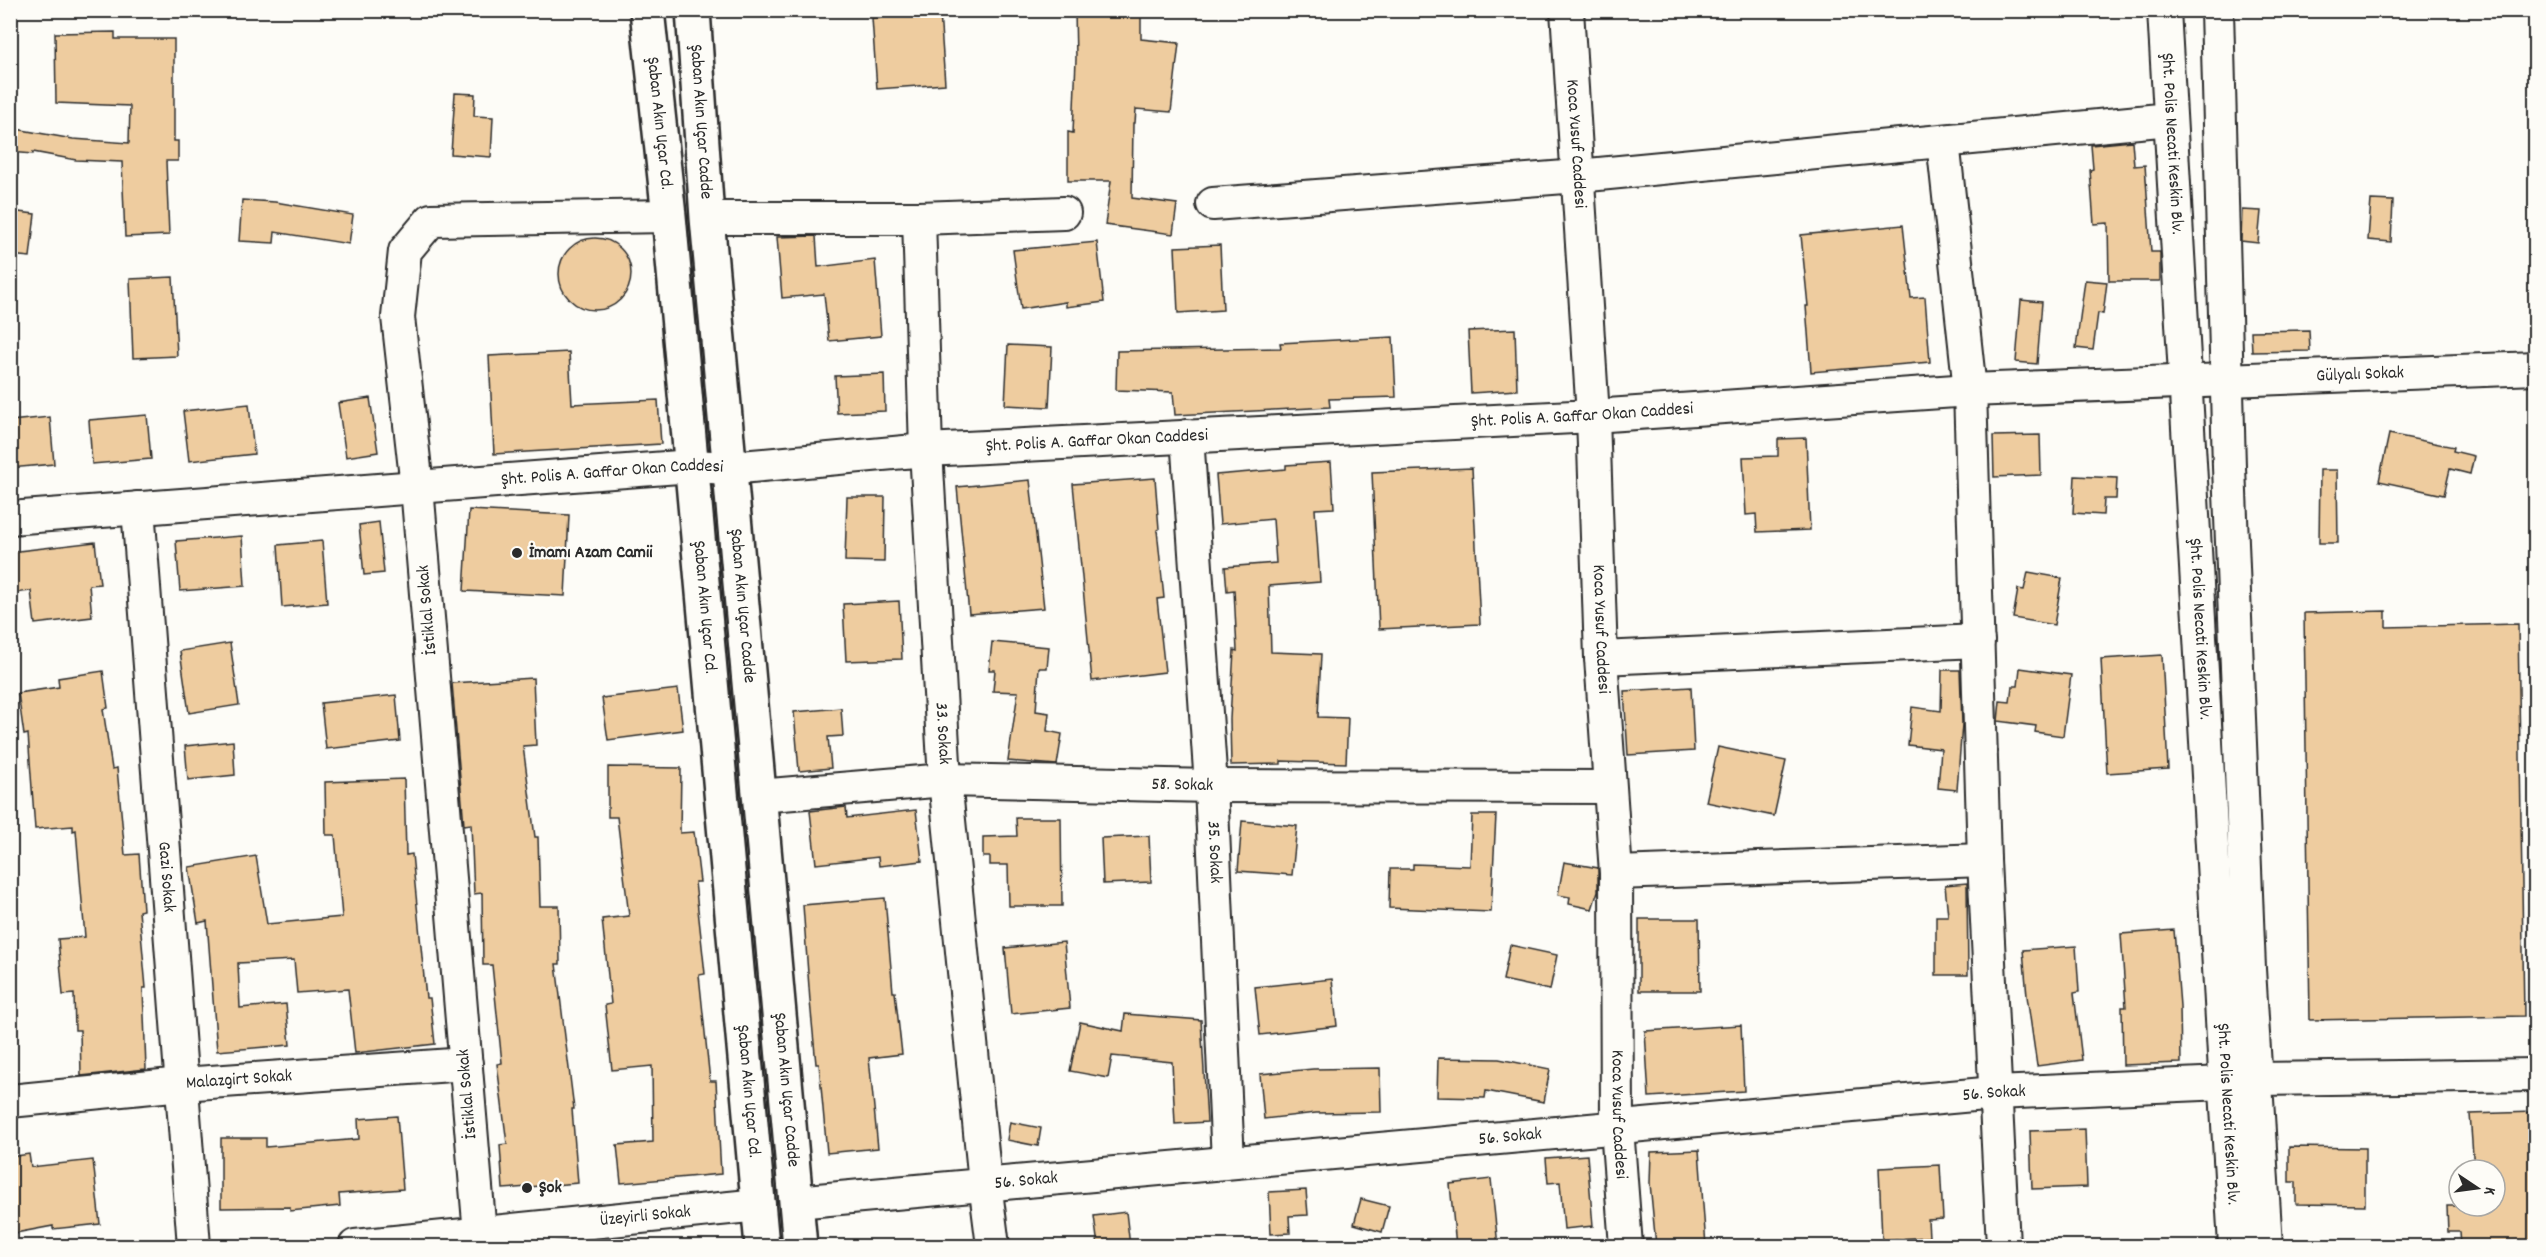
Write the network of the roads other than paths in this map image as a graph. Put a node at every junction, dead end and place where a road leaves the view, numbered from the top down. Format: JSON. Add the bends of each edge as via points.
{"nodes":[{"id":1,"x":647,"y":10,"type":"edge"},
{"id":2,"x":693,"y":10,"type":"edge"},
{"id":3,"x":1567,"y":10,"type":"edge"},
{"id":4,"x":2164,"y":10,"type":"edge"},
{"id":5,"x":2217,"y":10,"type":"edge"},
{"id":6,"x":2170,"y":119,"type":"junction"},
{"id":7,"x":1943,"y":141,"type":"junction"},
{"id":8,"x":1578,"y":177,"type":"junction"},
{"id":9,"x":1213,"y":204,"type":"dead end"},
{"id":10,"x":1064,"y":213,"type":"dead end"},
{"id":11,"x":669,"y":216,"type":"junction"},
{"id":12,"x":707,"y":218,"type":"junction"},
{"id":13,"x":919,"y":218,"type":"junction"},
{"id":14,"x":2535,"y":368,"type":"edge"},
{"id":15,"x":2226,"y":381,"type":"junction"},
{"id":16,"x":2184,"y":382,"type":"junction"},
{"id":17,"x":1970,"y":390,"type":"junction"},
{"id":18,"x":1593,"y":416,"type":"junction"},
{"id":19,"x":1187,"y":436,"type":"junction"},
{"id":20,"x":926,"y":450,"type":"junction"},
{"id":21,"x":692,"y":466,"type":"junction"},
{"id":22,"x":730,"y":468,"type":"junction"},
{"id":23,"x":417,"y":487,"type":"junction"},
{"id":24,"x":138,"y":508,"type":"junction"},
{"id":25,"x":10,"y":518,"type":"edge"},
{"id":26,"x":1978,"y":641,"type":"junction"},
{"id":27,"x":1601,"y":658,"type":"junction"},
{"id":28,"x":945,"y":780,"type":"junction"},
{"id":29,"x":1211,"y":786,"type":"junction"},
{"id":30,"x":1609,"y":787,"type":"junction"},
{"id":31,"x":759,"y":796,"type":"junction"},
{"id":32,"x":1984,"y":860,"type":"junction"},
{"id":33,"x":1616,"y":873,"type":"junction"},
{"id":34,"x":466,"y":1064,"type":"junction"},
{"id":35,"x":2535,"y":1075,"type":"edge"},
{"id":36,"x":2241,"y":1081,"type":"junction"},
{"id":37,"x":182,"y":1084,"type":"junction"},
{"id":38,"x":1995,"y":1094,"type":"junction"},
{"id":39,"x":10,"y":1101,"type":"edge"},
{"id":40,"x":1617,"y":1128,"type":"junction"},
{"id":41,"x":1228,"y":1162,"type":"junction"},
{"id":42,"x":985,"y":1183,"type":"junction"},
{"id":43,"x":796,"y":1202,"type":"junction"},
{"id":44,"x":759,"y":1205,"type":"junction"},
{"id":45,"x":481,"y":1240,"type":"edge"},
{"id":46,"x":194,"y":1246,"type":"edge"},
{"id":47,"x":355,"y":1246,"type":"edge"},
{"id":48,"x":762,"y":1246,"type":"edge"},
{"id":49,"x":800,"y":1246,"type":"edge"},
{"id":50,"x":993,"y":1246,"type":"edge"},
{"id":51,"x":1626,"y":1246,"type":"edge"},
{"id":52,"x":2003,"y":1246,"type":"edge"},
{"id":53,"x":2235,"y":1246,"type":"edge"},
{"id":54,"x":2266,"y":1246,"type":"edge"}],
"edges":[{"from":1,"to":11,"type":"main road","name":"Şaban Akın Uçar Cd."},
{"from":2,"to":12,"type":"main road","name":"Şaban Akın Uçar Cadde"},
{"from":3,"to":8,"type":"street","name":"Koca Yusuf Caddesi"},
{"from":4,"to":6,"type":"street","name":"Şht. Polis Necati Keskin Blv."},
{"from":5,"to":15,"type":"street","name":"Şht. Polis Necati Keskin Blv."},
{"from":6,"to":7,"type":"street"},
{"from":6,"to":16,"type":"street","name":"Şht. Polis Necati Keskin Blv."},
{"from":7,"to":8,"type":"street"},
{"from":7,"to":17,"type":"street"},
{"from":8,"to":9,"type":"street"},
{"from":8,"to":18,"type":"street","name":"Koca Yusuf Caddesi"},
{"from":10,"to":13,"type":"street"},
{"from":11,"to":21,"type":"main road","name":"Şaban Akın Uçar Cd."},
{"from":11,"to":23,"type":"street","name":"İstiklal Sokak","via":[[431,220],[405,251],[398,317]]},
{"from":12,"to":13,"type":"street"},
{"from":12,"to":22,"type":"main road","name":"Şaban Akın Uçar Cadde"},
{"from":13,"to":20,"type":"street","name":"33. Sokak"},
{"from":14,"to":15,"type":"street","name":"Gülyalı Sokak"},
{"from":15,"to":16,"type":"street","name":"Gülyalı Sokak"},
{"from":15,"to":36,"type":"street","name":"Şht. Polis Necati Keskin Blv.","via":[[2249,969]]},
{"from":16,"to":17,"type":"street","name":"Şht. Polis A. Gaffar Okan Caddesi"},
{"from":16,"to":36,"type":"street","name":"Şht. Polis Necati Keskin Blv."},
{"from":17,"to":18,"type":"street","name":"Şht. Polis A. Gaffar Okan Caddesi"},
{"from":17,"to":26,"type":"street"},
{"from":18,"to":19,"type":"street","name":"Şht. Polis A. Gaffar Okan Caddesi"},
{"from":18,"to":27,"type":"street","name":"Koca Yusuf Caddesi"},
{"from":19,"to":20,"type":"street","name":"Şht. Polis A. Gaffar Okan Caddesi"},
{"from":19,"to":29,"type":"street","name":"35. Sokak"},
{"from":20,"to":22,"type":"street","name":"Şht. Polis A. Gaffar Okan Caddesi"},
{"from":20,"to":28,"type":"street","name":"33. Sokak"},
{"from":21,"to":22,"type":"street","name":"Şht. Polis A. Gaffar Okan Caddesi"},
{"from":21,"to":23,"type":"street","name":"Şht. Polis A. Gaffar Okan Caddesi"},
{"from":21,"to":44,"type":"main road","name":"Şaban Akın Uçar Cd."},
{"from":22,"to":31,"type":"main road","name":"Şaban Akın Uçar Cadde"},
{"from":23,"to":24,"type":"street","name":"Şht. Polis A. Gaffar Okan Caddesi"},
{"from":23,"to":34,"type":"street","name":"İstiklal Sokak"},
{"from":24,"to":25,"type":"street","name":"Şht. Polis A. Gaffar Okan Caddesi"},
{"from":24,"to":37,"type":"street","name":"Gazi Sokak"},
{"from":26,"to":27,"type":"street"},
{"from":26,"to":32,"type":"street"},
{"from":27,"to":30,"type":"street","name":"Koca Yusuf Caddesi"},
{"from":28,"to":29,"type":"street","name":"58. Sokak"},
{"from":28,"to":31,"type":"street","name":"58. Sokak"},
{"from":28,"to":42,"type":"street","name":"33. Sokak"},
{"from":29,"to":30,"type":"street","name":"58. Sokak"},
{"from":29,"to":41,"type":"street","name":"35. Sokak"},
{"from":30,"to":33,"type":"street","name":"Koca Yusuf Caddesi"},
{"from":31,"to":43,"type":"main road","name":"Şaban Akın Uçar Cadde"},
{"from":32,"to":33,"type":"street"},
{"from":32,"to":38,"type":"street"},
{"from":33,"to":40,"type":"street","name":"Koca Yusuf Caddesi"},
{"from":34,"to":37,"type":"street","name":"Malazgirt Sokak"},
{"from":34,"to":45,"type":"street","name":"İstiklal Sokak"},
{"from":35,"to":36,"type":"street","name":"56. Sokak"},
{"from":36,"to":38,"type":"street","name":"56. Sokak"},
{"from":36,"to":53,"type":"street","name":"Şht. Polis Necati Keskin Blv."},
{"from":36,"to":54,"type":"street","name":"Şht. Polis Necati Keskin Blv."},
{"from":37,"to":39,"type":"street","name":"Malazgirt Sokak"},
{"from":37,"to":46,"type":"street","name":"Gazi Sokak"},
{"from":38,"to":40,"type":"street","name":"56. Sokak"},
{"from":38,"to":52,"type":"street"},
{"from":40,"to":41,"type":"street","name":"56. Sokak"},
{"from":40,"to":51,"type":"street","name":"Koca Yusuf Caddesi"},
{"from":41,"to":42,"type":"street","name":"56. Sokak"},
{"from":42,"to":43,"type":"street","name":"56. Sokak"},
{"from":42,"to":50,"type":"street","name":"33. Sokak"},
{"from":43,"to":44,"type":"main road"},
{"from":43,"to":49,"type":"main road","name":"Şaban Akın Uçar Cadde"},
{"from":44,"to":45,"type":"street","name":"Üzeyirli Sokak"},
{"from":44,"to":48,"type":"main road","name":"Şaban Akın Uçar Cd."},
{"from":45,"to":47,"type":"street","name":"Üzeyirli Sokak"}]}
